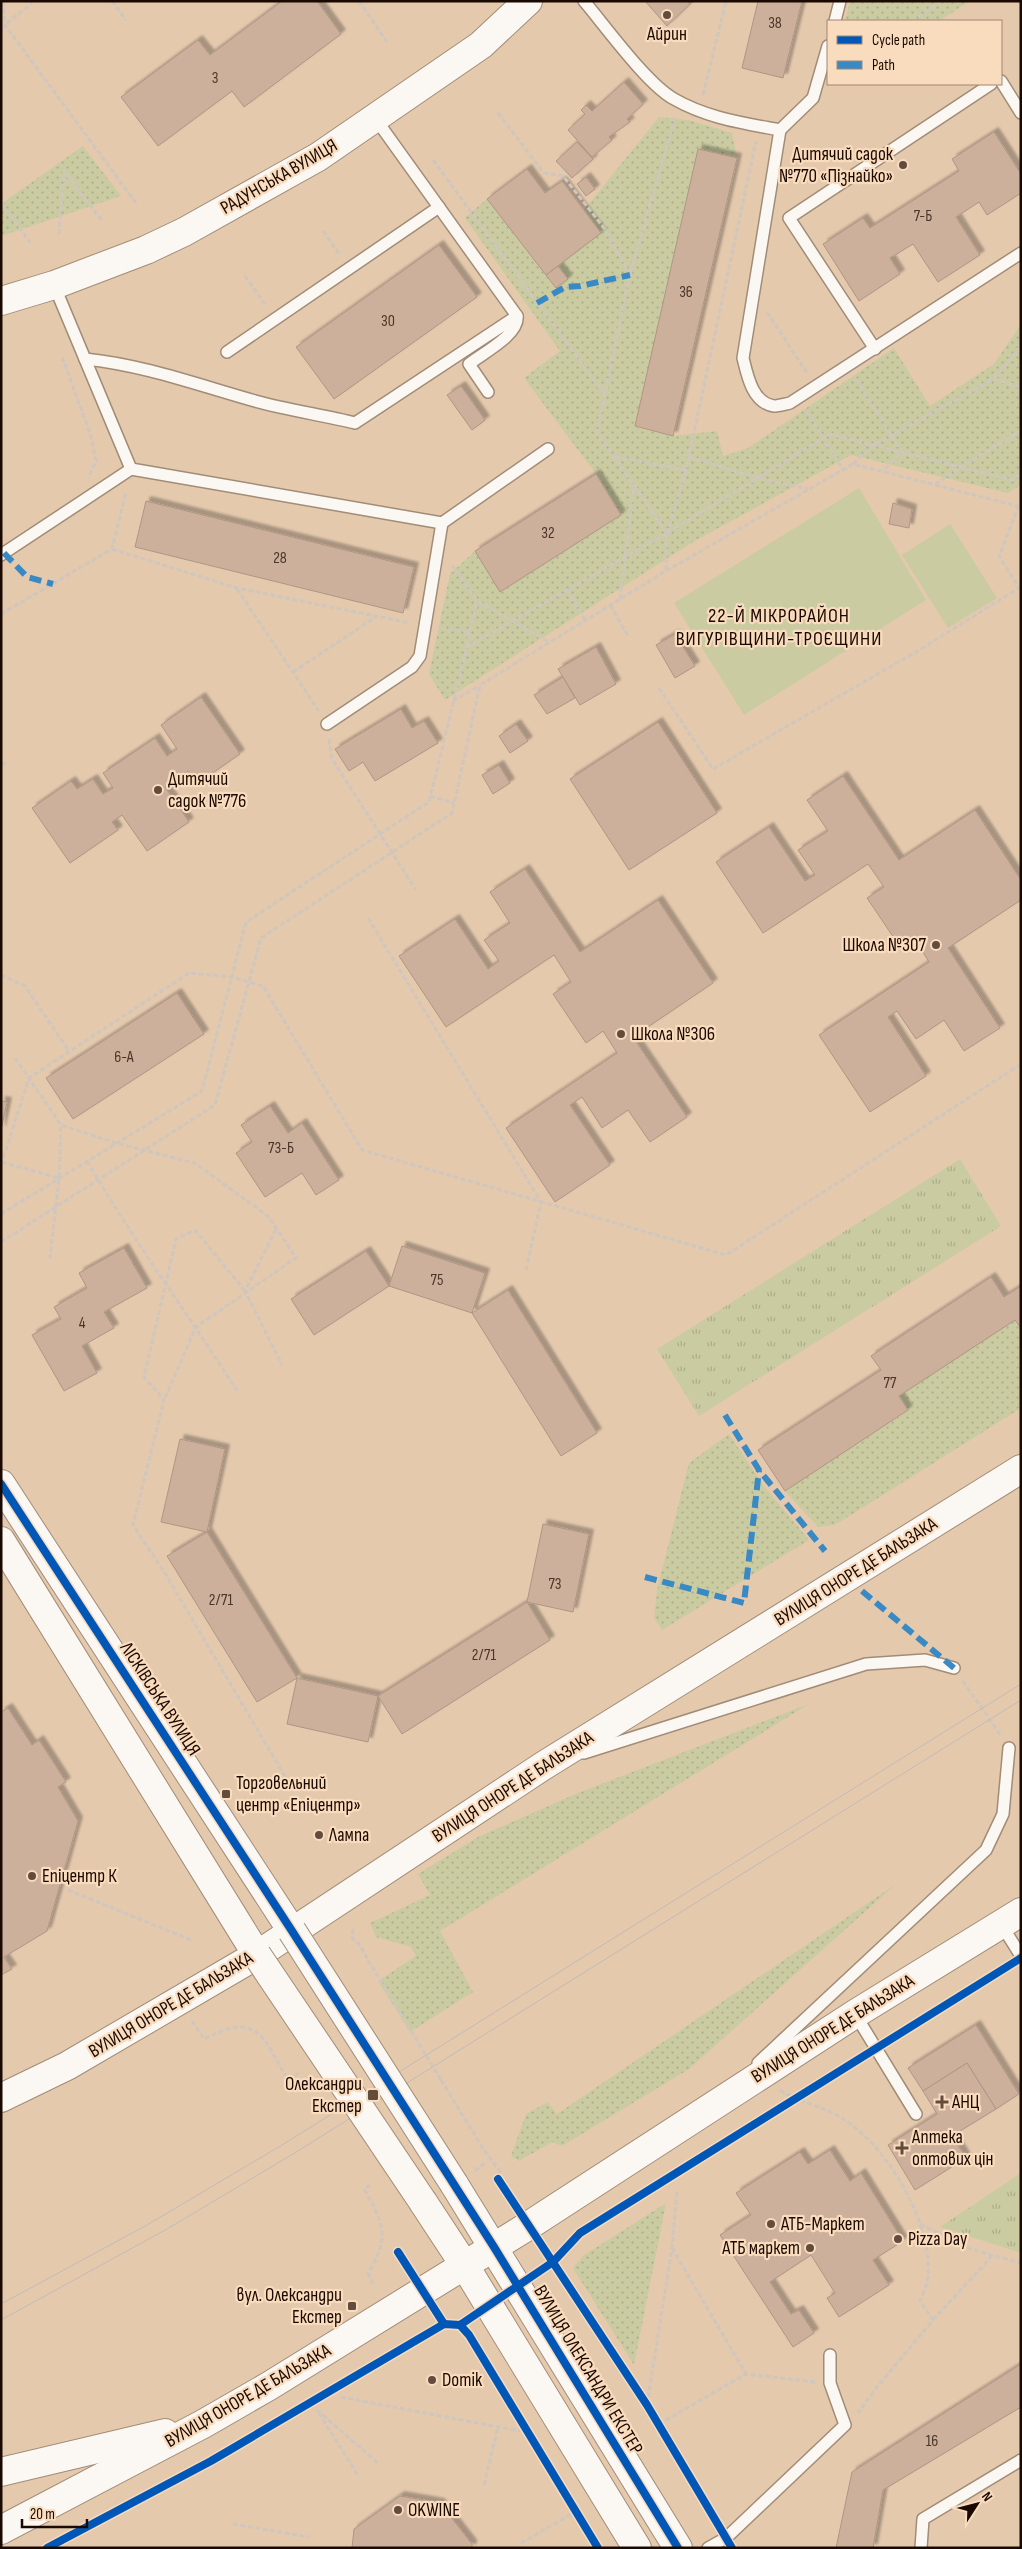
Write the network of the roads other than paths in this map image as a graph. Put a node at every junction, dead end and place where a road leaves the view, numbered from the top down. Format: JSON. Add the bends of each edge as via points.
{"nodes":[{"id":1,"x":528,"y":1,"type":"edge"},
{"id":2,"x":584,"y":1,"type":"edge"},
{"id":3,"x":840,"y":1,"type":"edge"},
{"id":4,"x":835,"y":20,"type":"edge"},
{"id":5,"x":827,"y":49,"type":"edge"},
{"id":6,"x":1002,"y":84,"type":"edge"},
{"id":7,"x":989,"y":85,"type":"edge"},
{"id":8,"x":1021,"y":113,"type":"edge"},
{"id":9,"x":375,"y":118,"type":"junction"},
{"id":10,"x":780,"y":130,"type":"junction"},
{"id":11,"x":439,"y":207,"type":"junction"},
{"id":12,"x":1021,"y":253,"type":"edge"},
{"id":13,"x":54,"y":285,"type":"junction"},
{"id":14,"x":1,"y":300,"type":"edge"},
{"id":15,"x":517,"y":316,"type":"junction"},
{"id":16,"x":874,"y":349,"type":"junction"},
{"id":17,"x":227,"y":352,"type":"dead end"},
{"id":18,"x":85,"y":359,"type":"junction"},
{"id":19,"x":488,"y":392,"type":"dead end"},
{"id":20,"x":548,"y":449,"type":"dead end"},
{"id":21,"x":131,"y":469,"type":"junction"},
{"id":22,"x":442,"y":523,"type":"junction"},
{"id":23,"x":1,"y":555,"type":"edge"},
{"id":24,"x":327,"y":724,"type":"dead end"},
{"id":25,"x":1021,"y":1469,"type":"edge"},
{"id":26,"x":1,"y":1484,"type":"edge"},
{"id":27,"x":1,"y":1541,"type":"edge"},
{"id":28,"x":954,"y":1668,"type":"road end"},
{"id":29,"x":1009,"y":1748,"type":"road end"},
{"id":30,"x":543,"y":1766,"type":"junction"},
{"id":31,"x":1011,"y":1918,"type":"edge"},
{"id":32,"x":292,"y":1931,"type":"junction"},
{"id":33,"x":257,"y":1955,"type":"junction"},
{"id":34,"x":1021,"y":1956,"type":"edge"},
{"id":35,"x":855,"y":2014,"type":"junction"},
{"id":36,"x":67,"y":2066,"type":"junction"},
{"id":37,"x":1,"y":2098,"type":"edge"},
{"id":38,"x":711,"y":2108,"type":"junction"},
{"id":39,"x":916,"y":2114,"type":"dead end"},
{"id":40,"x":1,"y":2117,"type":"edge"},
{"id":41,"x":454,"y":2184,"type":"joint"},
{"id":42,"x":494,"y":2247,"type":"junction"},
{"id":43,"x":465,"y":2266,"type":"junction"},
{"id":44,"x":830,"y":2355,"type":"dead end"},
{"id":45,"x":203,"y":2424,"type":"junction"},
{"id":46,"x":1021,"y":2460,"type":"edge"},
{"id":47,"x":1,"y":2472,"type":"edge"},
{"id":48,"x":1,"y":2530,"type":"edge"},
{"id":49,"x":637,"y":2548,"type":"edge"},
{"id":50,"x":678,"y":2548,"type":"edge"},
{"id":51,"x":708,"y":2548,"type":"edge"},
{"id":52,"x":921,"y":2548,"type":"edge"}],
"edges":[{"from":1,"to":9,"type":"street","name":"РАДУНСЬКА ВУЛИЦЯ","via":[[481,45]]},
{"from":2,"to":10,"type":"lane","via":[[645,73],[672,98],[716,118]]},
{"from":3,"to":4,"type":"lane"},
{"from":5,"to":10,"type":"lane","via":[[813,98]]},
{"from":6,"to":8,"type":"lane"},
{"from":7,"to":16,"type":"lane","via":[[789,218]]},
{"from":9,"to":11,"type":"lane"},
{"from":9,"to":13,"type":"street","name":"РАДУНСЬКА ВУЛИЦЯ","via":[[318,157],[184,232]]},
{"from":10,"to":16,"type":"lane","via":[[743,358],[748,379],[758,398],[773,406],[790,403]]},
{"from":11,"to":15,"type":"lane"},
{"from":11,"to":17,"type":"lane"},
{"from":12,"to":16,"type":"lane"},
{"from":13,"to":14,"type":"street","name":"РАДУНСЬКА ВУЛИЦЯ"},
{"from":13,"to":18,"type":"lane"},
{"from":15,"to":18,"type":"lane","via":[[355,423],[256,401],[156,371]]},
{"from":15,"to":19,"type":"lane","via":[[511,333],[469,364]]},
{"from":18,"to":21,"type":"lane"},
{"from":20,"to":22,"type":"lane"},
{"from":21,"to":22,"type":"lane"},
{"from":21,"to":23,"type":"lane"},
{"from":22,"to":24,"type":"lane","via":[[420,656],[412,667]]},
{"from":25,"to":30,"type":"street","name":"ВУЛИЦЯ ОНОРЕ ДЕ БАЛЬЗАКА"},
{"from":26,"to":32,"type":"street","name":"ЛІСКІВСЬКА ВУЛИЦЯ"},
{"from":27,"to":33,"type":"street"},
{"from":28,"to":30,"type":"lane","via":[[925,1660],[866,1664]]},
{"from":29,"to":38,"type":"lane","via":[[1002,1814],[986,1850]]},
{"from":30,"to":32,"type":"street","name":"ВУЛИЦЯ ОНОРЕ ДЕ БАЛЬЗАКА"},
{"from":31,"to":34,"type":"lane"},
{"from":31,"to":35,"type":"street","name":"ВУЛИЦЯ ОНОРЕ ДЕ БАЛЬЗАКА"},
{"from":32,"to":33,"type":"street","name":"ВУЛИЦЯ ОНОРЕ ДЕ БАЛЬЗАКА"},
{"from":32,"to":41,"type":"street","name":"ЛІСКІВСЬКА ВУЛИЦЯ","bridge":true},
{"from":33,"to":36,"type":"street","name":"ВУЛИЦЯ ОНОРЕ ДЕ БАЛЬЗАКА"},
{"from":33,"to":43,"type":"street","bridge":true},
{"from":35,"to":38,"type":"street","name":"ВУЛИЦЯ ОНОРЕ ДЕ БАЛЬЗАКА"},
{"from":35,"to":39,"type":"lane"},
{"from":36,"to":37,"type":"street","name":"ВУЛИЦЯ ОНОРЕ ДЕ БАЛЬЗАКА"},
{"from":36,"to":40,"type":"street"},
{"from":38,"to":42,"type":"street","name":"ВУЛИЦЯ ОНОРЕ ДЕ БАЛЬЗАКА"},
{"from":41,"to":42,"type":"street","name":"ВУЛИЦЯ ОЛЕКСАНДРИ ЕКСТЕР"},
{"from":42,"to":43,"type":"street","name":"ВУЛИЦЯ ОНОРЕ ДЕ БАЛЬЗАКА"},
{"from":42,"to":50,"type":"street","name":"ВУЛИЦЯ ОЛЕКСАНДРИ ЕКСТЕР"},
{"from":43,"to":45,"type":"street","name":"ВУЛИЦЯ ОНОРЕ ДЕ БАЛЬЗАКА"},
{"from":43,"to":49,"type":"street"},
{"from":44,"to":51,"type":"lane","via":[[830,2383],[845,2425],[726,2538]]},
{"from":45,"to":47,"type":"street"},
{"from":45,"to":48,"type":"street","name":"ВУЛИЦЯ ОНОРЕ ДЕ БАЛЬЗАКА"},
{"from":46,"to":52,"type":"lane","via":[[923,2519]]}]}
